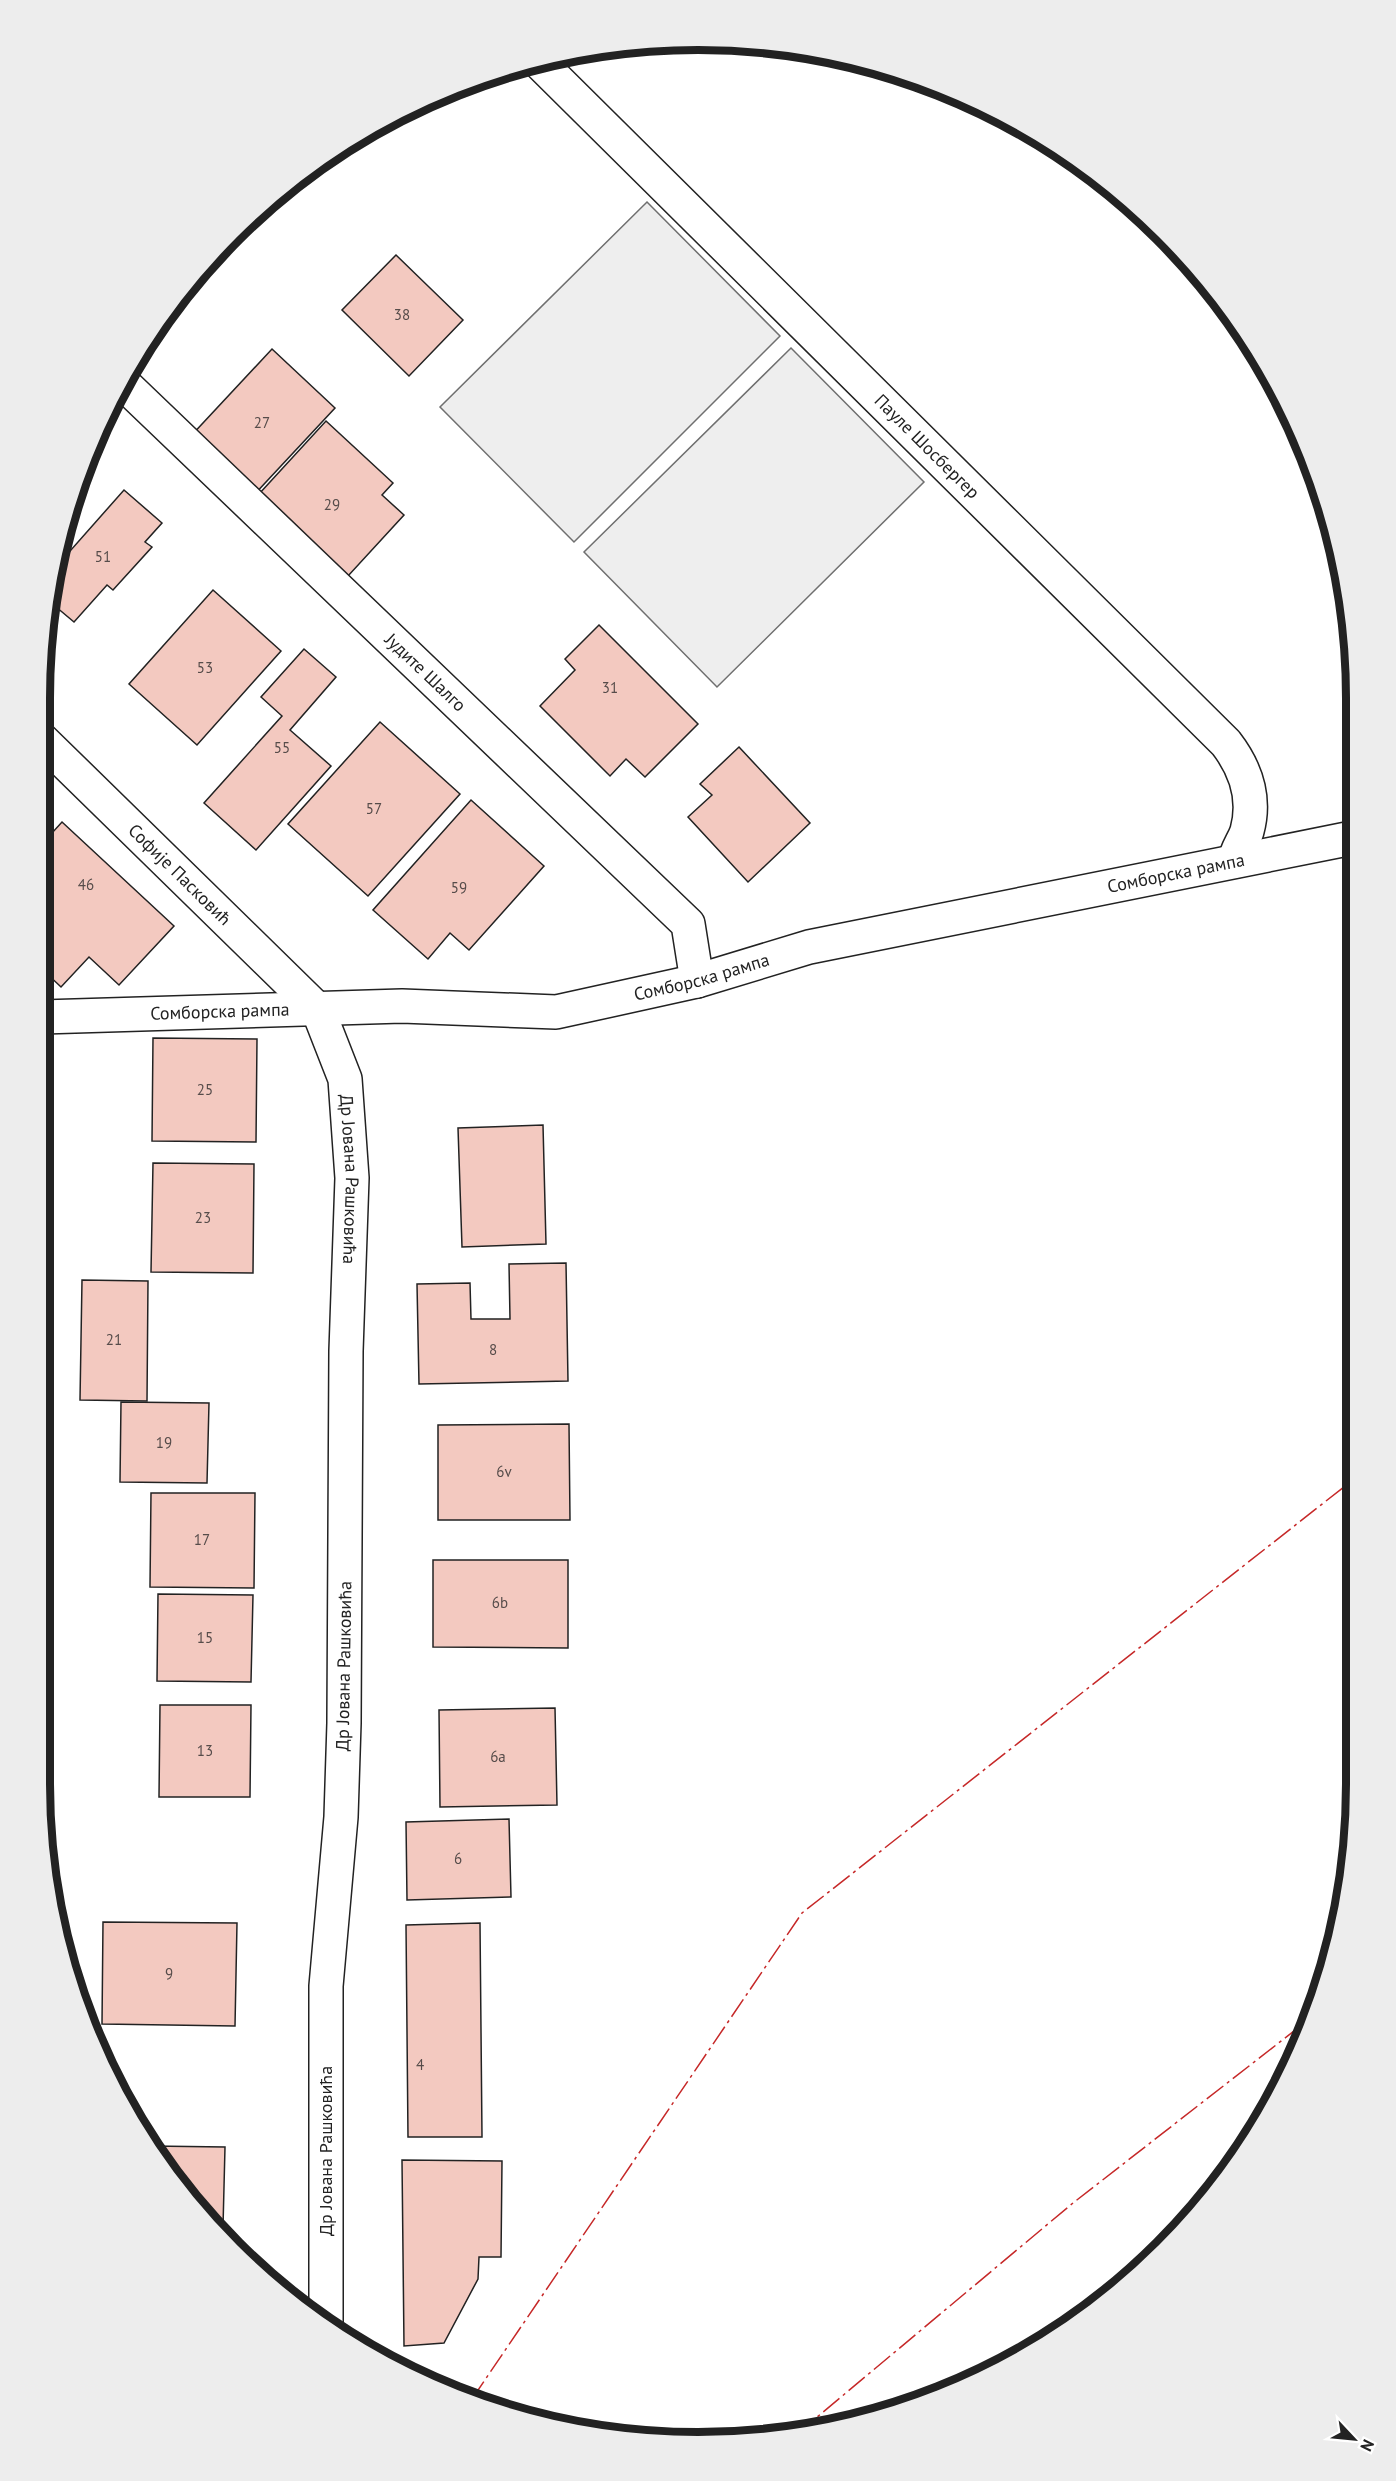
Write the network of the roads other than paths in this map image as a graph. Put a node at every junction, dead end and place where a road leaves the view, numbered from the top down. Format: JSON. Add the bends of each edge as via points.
{"nodes":[{"id":1,"x":545,"y":68,"type":"edge"},
{"id":2,"x":128,"y":388,"type":"edge"},
{"id":3,"x":50,"y":748,"type":"edge"},
{"id":4,"x":1346,"y":839,"type":"edge"},
{"id":5,"x":1235,"y":861,"type":"junction"},
{"id":6,"x":697,"y":981,"type":"junction"},
{"id":7,"x":318,"y":1011,"type":"junction"},
{"id":8,"x":50,"y":1017,"type":"edge"},
{"id":9,"x":326,"y":2313,"type":"edge"}],
"edges":[{"from":1,"to":5,"type":"street","name":"Пауле Шосбергер","via":[[1226,742],[1245,774],[1250,794],[1247,831]]},
{"from":2,"to":6,"type":"street","name":"Јудите Шалго","via":[[688,924]]},
{"from":3,"to":7,"type":"street","name":"Софије Пасковић"},
{"from":4,"to":5,"type":"street","name":"Сомборска рампа"},
{"from":5,"to":6,"type":"street","name":"Сомборска рампа","via":[[809,947]]},
{"from":6,"to":7,"type":"street","name":"Сомборска рампа","via":[[556,1012],[402,1006]]},
{"from":7,"to":8,"type":"street","name":"Сомборска рампа"},
{"from":7,"to":9,"type":"street","name":"Др Јована Рашковића","via":[[345,1079],[352,1178],[346,1352],[344,1735],[326,1986]]}]}
